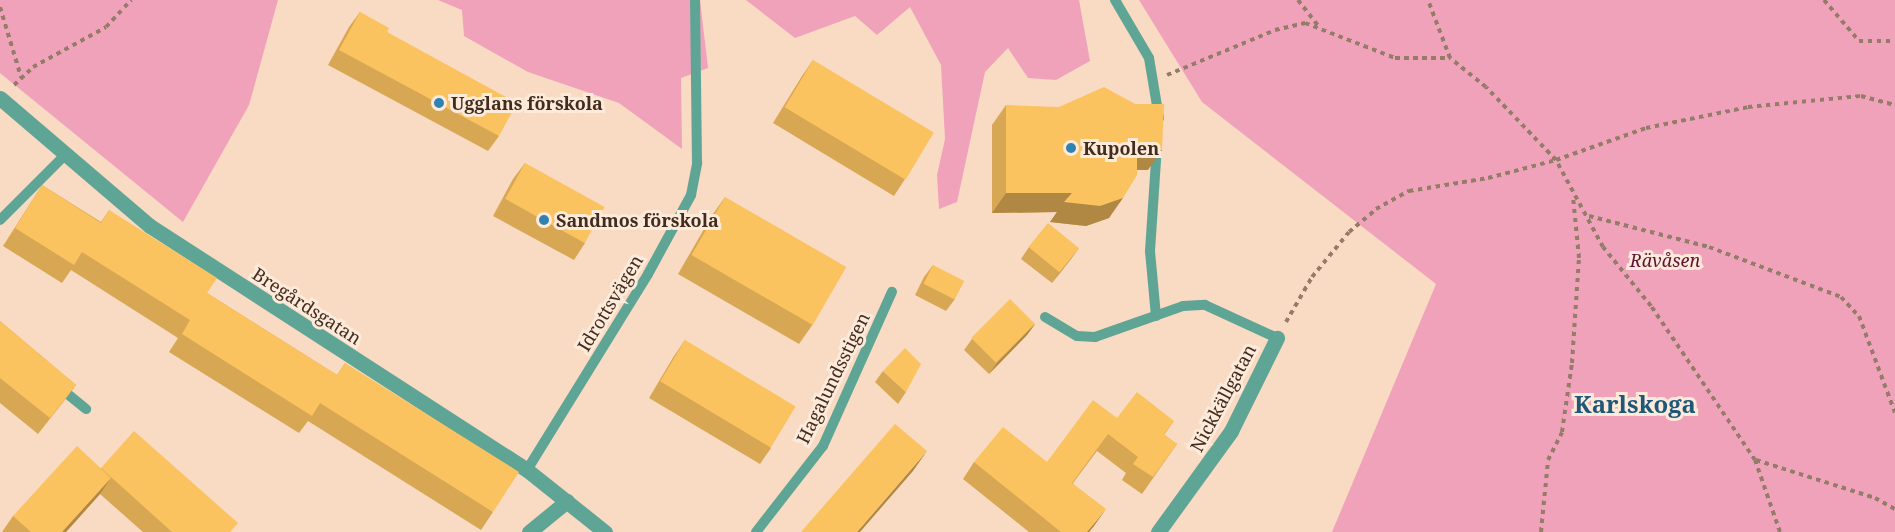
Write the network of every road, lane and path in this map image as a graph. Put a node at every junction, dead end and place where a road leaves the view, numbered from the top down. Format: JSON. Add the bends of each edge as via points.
{"nodes":[{"id":1,"x":131,"y":0,"type":"edge"},
{"id":2,"x":695,"y":0,"type":"edge"},
{"id":3,"x":1114,"y":0,"type":"edge"},
{"id":4,"x":1298,"y":0,"type":"edge"},
{"id":5,"x":1428,"y":0,"type":"edge"},
{"id":6,"x":1824,"y":0,"type":"edge"},
{"id":7,"x":0,"y":7,"type":"edge"},
{"id":8,"x":1320,"y":28,"type":"junction"},
{"id":9,"x":1895,"y":41,"type":"edge"},
{"id":10,"x":1450,"y":58,"type":"junction"},
{"id":11,"x":1186,"y":69,"type":"dead end"},
{"id":12,"x":21,"y":77,"type":"junction"},
{"id":13,"x":1,"y":98,"type":"edge"},
{"id":14,"x":1895,"y":105,"type":"edge"},
{"id":15,"x":66,"y":154,"type":"junction"},
{"id":16,"x":1556,"y":160,"type":"junction"},
{"id":17,"x":1572,"y":193,"type":"junction"},
{"id":18,"x":1589,"y":216,"type":"junction"},
{"id":19,"x":0,"y":220,"type":"edge"},
{"id":20,"x":892,"y":292,"type":"dead end"},
{"id":21,"x":1156,"y":316,"type":"junction"},
{"id":22,"x":1045,"y":317,"type":"dead end"},
{"id":23,"x":1277,"y":338,"type":"junction"},
{"id":24,"x":52,"y":381,"type":"edge"},
{"id":25,"x":86,"y":409,"type":"dead end"},
{"id":26,"x":1895,"y":413,"type":"edge"},
{"id":27,"x":1755,"y":460,"type":"junction"},
{"id":28,"x":527,"y":470,"type":"junction"},
{"id":29,"x":567,"y":501,"type":"junction"},
{"id":30,"x":1895,"y":509,"type":"edge"},
{"id":31,"x":529,"y":532,"type":"edge"},
{"id":32,"x":605,"y":532,"type":"edge"},
{"id":33,"x":756,"y":532,"type":"edge"},
{"id":34,"x":1158,"y":532,"type":"edge"},
{"id":35,"x":1541,"y":532,"type":"edge"},
{"id":36,"x":1780,"y":532,"type":"edge"}],
"edges":[{"from":1,"to":12,"type":"path","via":[[106,27]]},
{"from":2,"to":28,"type":"lane","name":"Idrottsvägen","via":[[697,163],[691,195],[648,274]]},
{"from":3,"to":21,"type":"lane","via":[[1142,42],[1155,78],[1159,118],[1150,251]]},
{"from":4,"to":8,"type":"path"},
{"from":5,"to":10,"type":"path"},
{"from":6,"to":9,"type":"path","via":[[1859,41]]},
{"from":7,"to":12,"type":"path"},
{"from":8,"to":10,"type":"path","via":[[1395,58]]},
{"from":8,"to":11,"type":"path","via":[[1305,22],[1275,30]]},
{"from":10,"to":16,"type":"path","via":[[1486,87]]},
{"from":12,"to":13,"type":"path"},
{"from":13,"to":15,"type":"street","name":"Bregårdsgatan"},
{"from":14,"to":16,"type":"path","via":[[1862,96],[1748,107],[1646,128]]},
{"from":15,"to":19,"type":"lane"},
{"from":15,"to":28,"type":"street","name":"Bregårdsgatan","via":[[150,226],[194,257]]},
{"from":16,"to":17,"type":"path"},
{"from":16,"to":23,"type":"path","via":[[1488,178],[1409,191],[1376,209],[1349,232],[1312,277]]},
{"from":17,"to":18,"type":"path"},
{"from":17,"to":35,"type":"path","via":[[1579,258],[1573,352],[1562,432],[1548,460]]},
{"from":18,"to":26,"type":"path","via":[[1709,247],[1841,297],[1859,316]]},
{"from":18,"to":27,"type":"path","via":[[1603,247],[1651,306]]},
{"from":20,"to":33,"type":"lane","name":"Hagalundsstigen","via":[[823,446]]},
{"from":21,"to":22,"type":"lane","via":[[1095,337],[1077,336]]},
{"from":21,"to":23,"type":"lane","via":[[1183,306],[1205,305]]},
{"from":23,"to":34,"type":"street","name":"Nickkällgatan","via":[[1231,431]]},
{"from":24,"to":25,"type":"lane"},
{"from":27,"to":30,"type":"path","via":[[1875,498]]},
{"from":27,"to":36,"type":"path"},
{"from":28,"to":29,"type":"street","name":"Bregårdsgatan"},
{"from":29,"to":31,"type":"street"},
{"from":29,"to":32,"type":"street","name":"Bregårdsgatan"}]}
